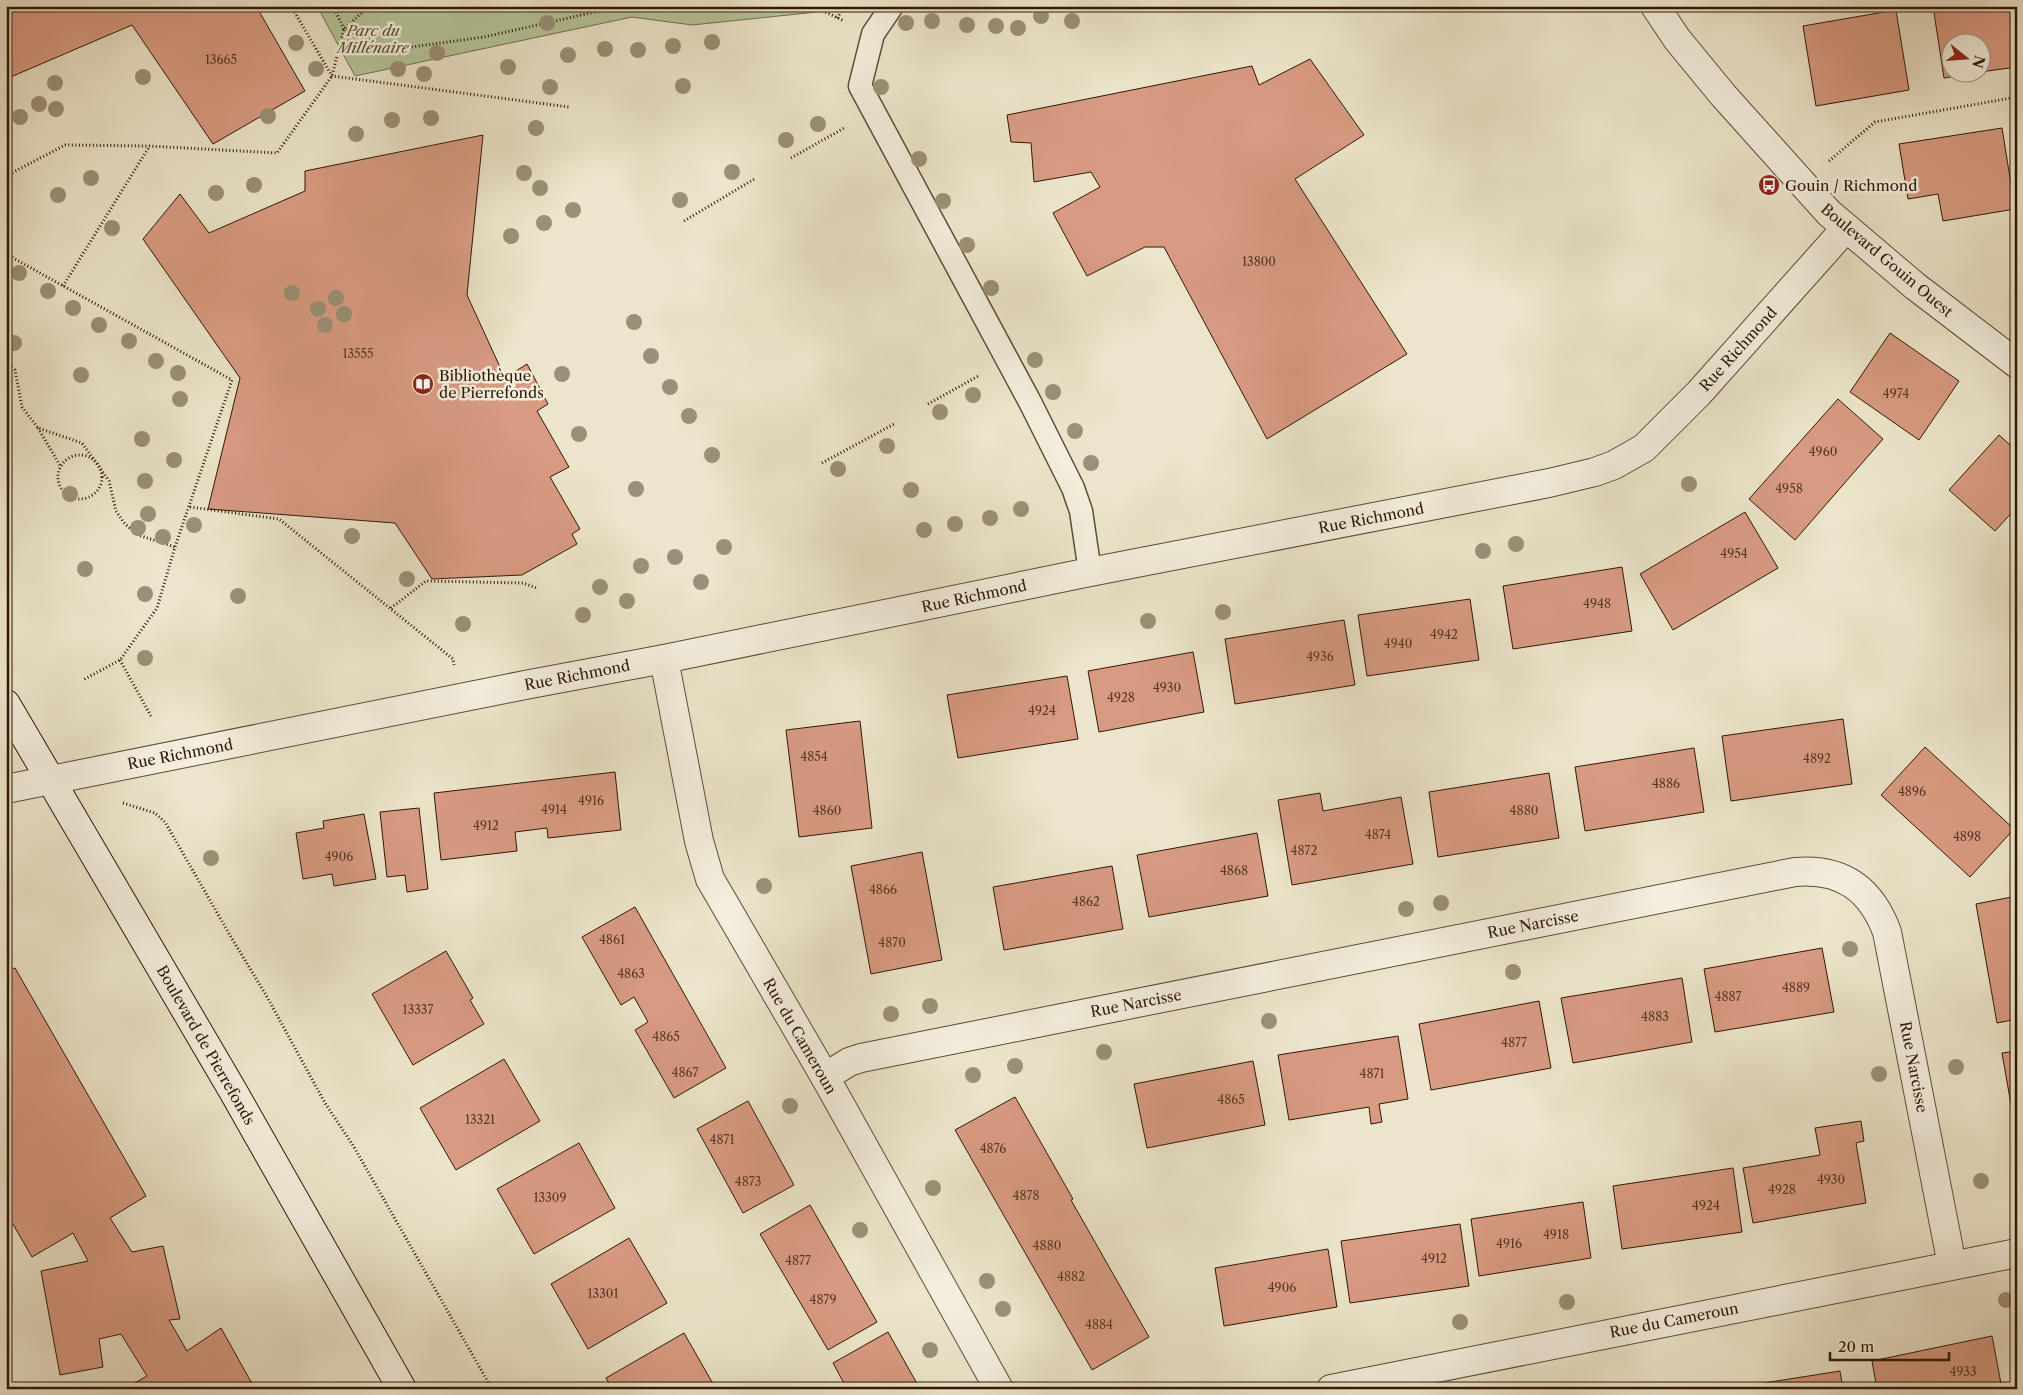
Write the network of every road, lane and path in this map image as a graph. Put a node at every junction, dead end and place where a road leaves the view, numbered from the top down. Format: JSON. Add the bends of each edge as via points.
{"nodes":[{"id":1,"x":291,"y":6,"type":"edge"},
{"id":2,"x":333,"y":6,"type":"edge"},
{"id":3,"x":369,"y":6,"type":"edge"},
{"id":4,"x":599,"y":6,"type":"edge"},
{"id":5,"x":724,"y":6,"type":"edge"},
{"id":6,"x":845,"y":6,"type":"edge"},
{"id":7,"x":892,"y":6,"type":"edge"},
{"id":8,"x":1655,"y":6,"type":"edge"},
{"id":9,"x":599,"y":11,"type":"junction"},
{"id":10,"x":837,"y":18,"type":"dead end"},
{"id":11,"x":344,"y":29,"type":"junction"},
{"id":12,"x":332,"y":76,"type":"junction"},
{"id":13,"x":2017,"y":97,"type":"edge"},
{"id":14,"x":569,"y":107,"type":"dead end"},
{"id":15,"x":849,"y":125,"type":"dead end"},
{"id":16,"x":149,"y":146,"type":"junction"},
{"id":17,"x":791,"y":158,"type":"dead end"},
{"id":18,"x":1823,"y":166,"type":"dead end"},
{"id":19,"x":6,"y":176,"type":"edge"},
{"id":20,"x":756,"y":178,"type":"dead end"},
{"id":21,"x":684,"y":221,"type":"dead end"},
{"id":22,"x":1846,"y":228,"type":"junction"},
{"id":23,"x":6,"y":254,"type":"edge"},
{"id":24,"x":64,"y":286,"type":"junction"},
{"id":25,"x":6,"y":363,"type":"edge"},
{"id":26,"x":2017,"y":364,"type":"edge"},
{"id":27,"x":983,"y":374,"type":"dead end"},
{"id":28,"x":928,"y":404,"type":"dead end"},
{"id":29,"x":894,"y":424,"type":"dead end"},
{"id":30,"x":38,"y":428,"type":"junction"},
{"id":31,"x":96,"y":461,"type":"junction"},
{"id":32,"x":822,"y":463,"type":"dead end"},
{"id":33,"x":60,"y":467,"type":"junction"},
{"id":34,"x":190,"y":508,"type":"junction"},
{"id":35,"x":176,"y":547,"type":"junction"},
{"id":36,"x":1090,"y":572,"type":"junction"},
{"id":37,"x":537,"y":588,"type":"dead end"},
{"id":38,"x":391,"y":608,"type":"junction"},
{"id":39,"x":453,"y":659,"type":"dead end"},
{"id":40,"x":664,"y":659,"type":"junction"},
{"id":41,"x":120,"y":660,"type":"junction"},
{"id":42,"x":83,"y":680,"type":"dead end"},
{"id":43,"x":6,"y":704,"type":"edge"},
{"id":44,"x":152,"y":718,"type":"dead end"},
{"id":45,"x":51,"y":780,"type":"junction"},
{"id":46,"x":6,"y":789,"type":"edge"},
{"id":47,"x":155,"y":813,"type":"dead end"},
{"id":48,"x":824,"y":1077,"type":"junction"},
{"id":49,"x":2017,"y":1253,"type":"edge"},
{"id":50,"x":1952,"y":1265,"type":"junction"},
{"id":51,"x":402,"y":1389,"type":"edge"},
{"id":52,"x":492,"y":1389,"type":"edge"},
{"id":53,"x":999,"y":1389,"type":"edge"},
{"id":54,"x":1330,"y":1389,"type":"edge"}],
"edges":[{"from":1,"to":12,"type":"path"},
{"from":2,"to":11,"type":"path"},
{"from":3,"to":11,"type":"path"},
{"from":4,"to":9,"type":"path"},
{"from":5,"to":9,"type":"path","via":[[697,10]]},
{"from":6,"to":10,"type":"path"},
{"from":7,"to":36,"type":"lane","via":[[874,34],[860,86],[1073,488],[1081,511]]},
{"from":8,"to":22,"type":"street","name":"Boulevard Gouin Ouest","via":[[1723,95],[1811,194]]},
{"from":9,"to":11,"type":"path","via":[[484,37],[390,50]]},
{"from":11,"to":12,"type":"path"},
{"from":12,"to":14,"type":"path"},
{"from":12,"to":16,"type":"path","via":[[277,153]]},
{"from":13,"to":18,"type":"path","via":[[1875,122]]},
{"from":15,"to":17,"type":"path"},
{"from":16,"to":19,"type":"path","via":[[65,145]]},
{"from":16,"to":24,"type":"path"},
{"from":20,"to":21,"type":"path"},
{"from":22,"to":26,"type":"street","name":"Boulevard Gouin Ouest","via":[[1914,286]]},
{"from":22,"to":36,"type":"street","name":"Rue Richmond","via":[[1675,418],[1644,448],[1614,465],[1549,483]]},
{"from":23,"to":24,"type":"path"},
{"from":24,"to":34,"type":"path","via":[[232,380]]},
{"from":25,"to":30,"type":"path","via":[[15,370],[22,407]]},
{"from":27,"to":28,"type":"path"},
{"from":29,"to":32,"type":"path"},
{"from":30,"to":31,"type":"path","via":[[82,442]]},
{"from":30,"to":33,"type":"path"},
{"from":31,"to":33,"type":"path","via":[[76,455]]},
{"from":31,"to":33,"type":"path","via":[[102,482],[87,498],[73,498],[62,488],[58,474]]},
{"from":31,"to":35,"type":"path","via":[[109,481],[116,511],[125,524],[138,535]]},
{"from":34,"to":35,"type":"path"},
{"from":34,"to":38,"type":"path","via":[[279,519]]},
{"from":35,"to":41,"type":"path","via":[[158,608]]},
{"from":36,"to":40,"type":"street","name":"Rue Richmond"},
{"from":37,"to":38,"type":"path","via":[[524,583],[426,581]]},
{"from":38,"to":39,"type":"path"},
{"from":40,"to":45,"type":"street","name":"Rue Richmond"},
{"from":40,"to":48,"type":"street","name":"Rue du Cameroun","via":[[699,841],[710,879]]},
{"from":41,"to":42,"type":"path"},
{"from":41,"to":44,"type":"path"},
{"from":43,"to":45,"type":"street","name":"Boulevard de Pierrefonds"},
{"from":45,"to":46,"type":"street","name":"Rue Richmond"},
{"from":45,"to":51,"type":"street","name":"Boulevard de Pierrefonds","via":[[234,1091]]},
{"from":47,"to":52,"type":"path","via":[[165,822],[266,994],[325,1103],[354,1147]]},
{"from":48,"to":50,"type":"street","name":"Rue Narcisse","via":[[849,1062],[871,1056],[1785,874],[1809,870],[1822,872],[1850,882],[1863,891],[1881,916],[1887,932]]},
{"from":48,"to":53,"type":"street","name":"Rue du Cameroun"},
{"from":49,"to":50,"type":"street","name":"Rue du Cameroun"},
{"from":50,"to":54,"type":"street","name":"Rue du Cameroun"}]}
